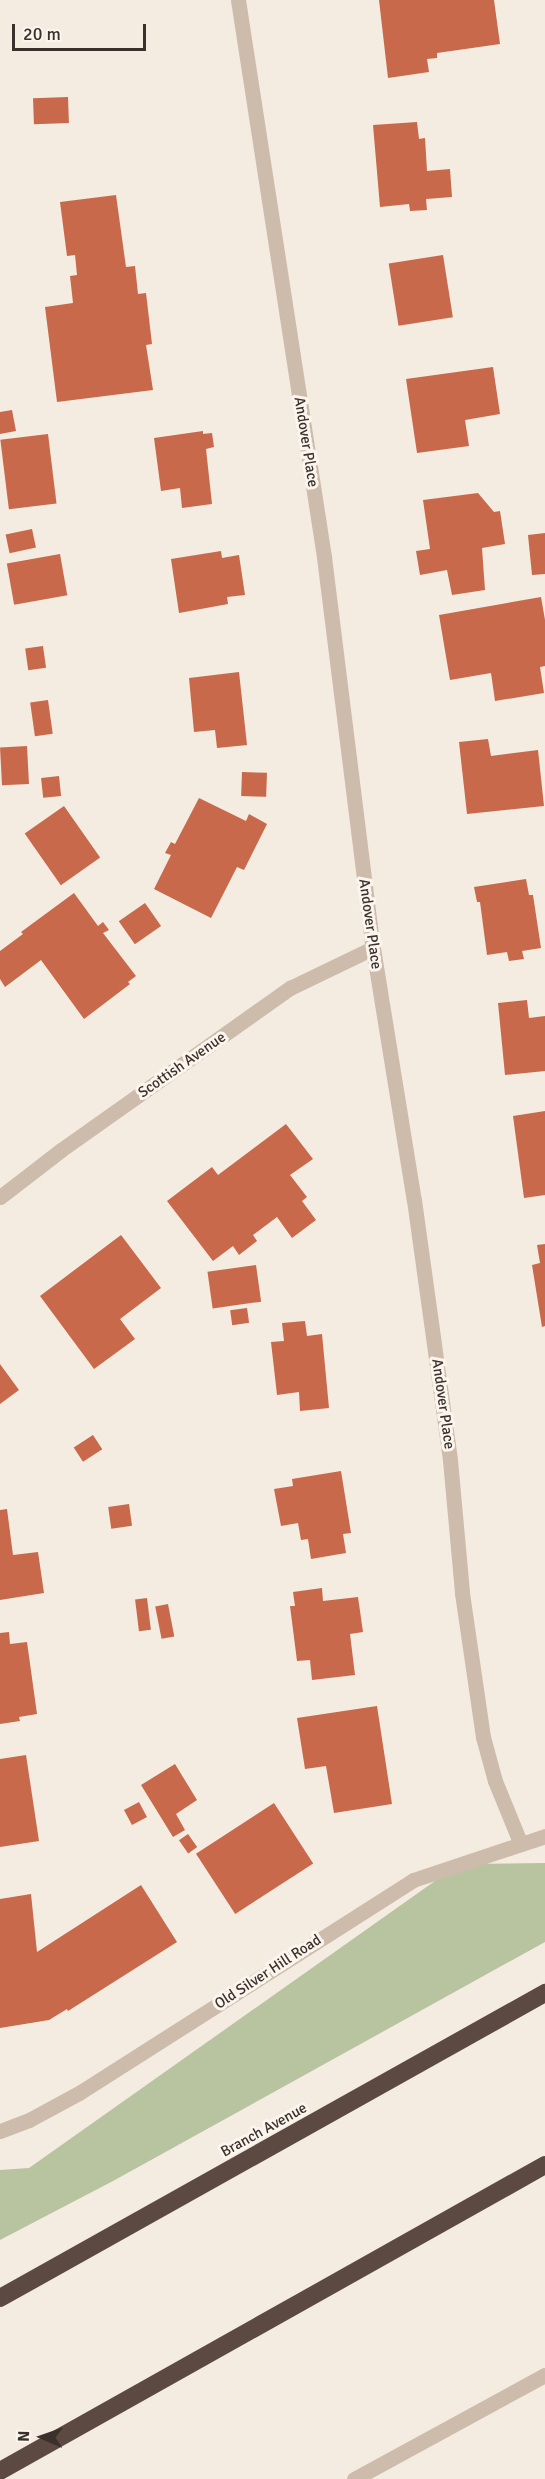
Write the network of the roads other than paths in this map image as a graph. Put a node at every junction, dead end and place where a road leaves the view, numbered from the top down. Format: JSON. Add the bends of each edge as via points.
{"nodes":[{"id":1,"x":238,"y":0,"type":"edge"},
{"id":2,"x":373,"y":948,"type":"junction"},
{"id":3,"x":0,"y":1197,"type":"edge"},
{"id":4,"x":545,"y":1836,"type":"edge"},
{"id":5,"x":520,"y":1842,"type":"junction"},
{"id":6,"x":545,"y":1993,"type":"edge"},
{"id":7,"x":0,"y":2131,"type":"edge"},
{"id":8,"x":545,"y":2166,"type":"edge"},
{"id":9,"x":0,"y":2298,"type":"edge"},
{"id":10,"x":545,"y":2375,"type":"edge"},
{"id":11,"x":0,"y":2471,"type":"edge"},
{"id":12,"x":354,"y":2479,"type":"edge"}],
"edges":[{"from":1,"to":2,"type":"street","name":"Andover Place","via":[[324,557]]},
{"from":2,"to":3,"type":"street","name":"Scottish Avenue","via":[[291,988]]},
{"from":2,"to":5,"type":"street","name":"Andover Place","via":[[429,1306],[483,1737],[495,1781]]},
{"from":4,"to":5,"type":"street","name":"Old Silver Hill Road"},
{"from":5,"to":7,"type":"street","name":"Old Silver Hill Road","via":[[413,1880],[79,2093]]},
{"from":6,"to":9,"type":"highway","name":"Branch Avenue"},
{"from":8,"to":11,"type":"highway"},
{"from":10,"to":12,"type":"street"}]}
